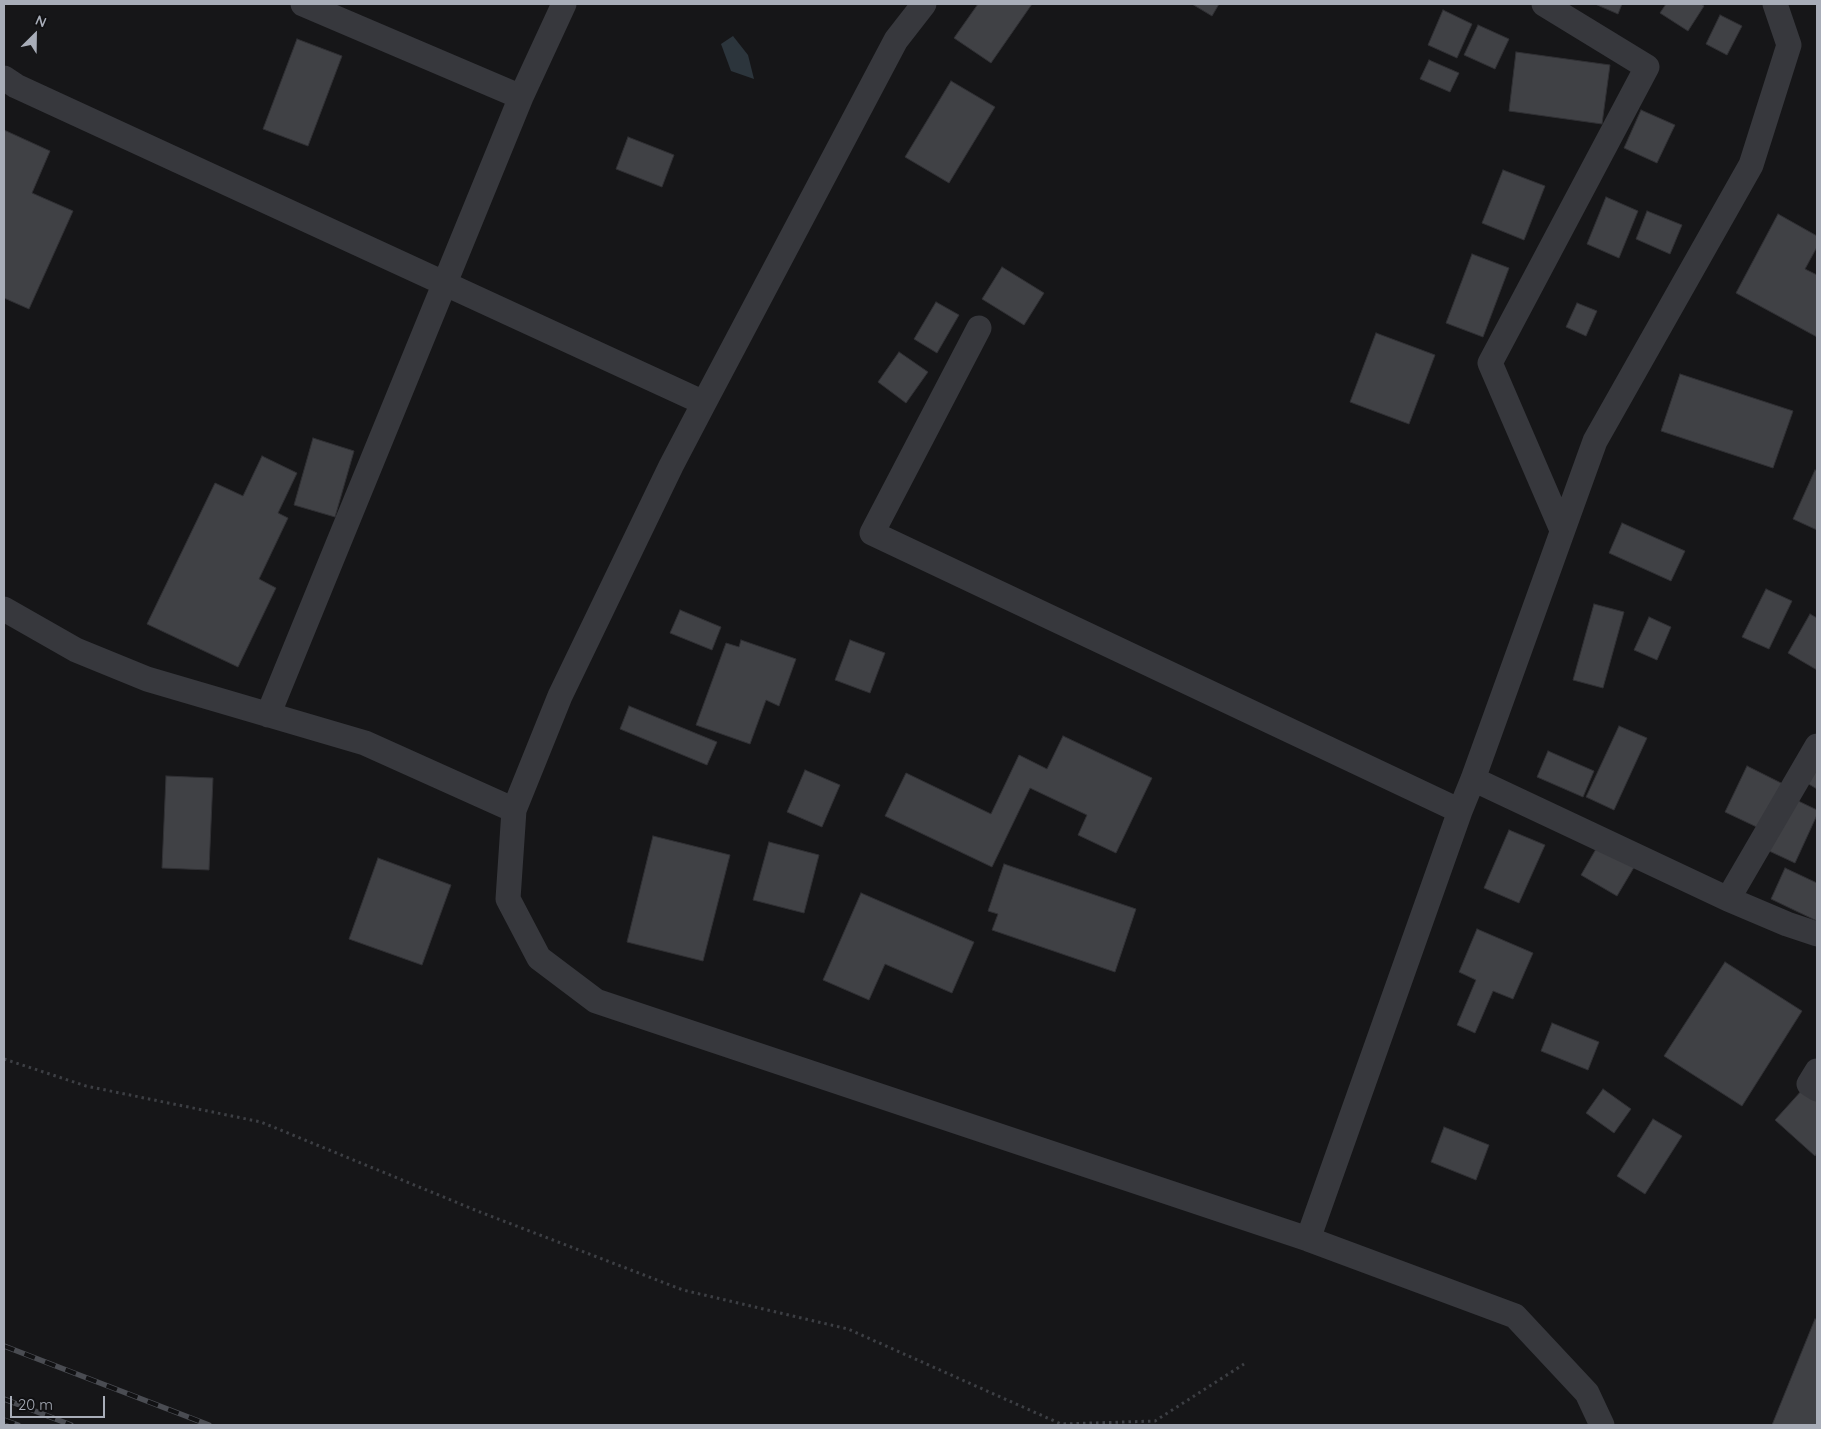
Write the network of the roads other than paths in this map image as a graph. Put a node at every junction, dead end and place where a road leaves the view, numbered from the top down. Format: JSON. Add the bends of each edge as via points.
{"nodes":[{"id":1,"x":303,"y":4,"type":"edge"},
{"id":2,"x":564,"y":4,"type":"edge"},
{"id":3,"x":924,"y":4,"type":"edge"},
{"id":4,"x":1544,"y":4,"type":"edge"},
{"id":5,"x":1775,"y":4,"type":"edge"},
{"id":6,"x":4,"y":78,"type":"edge"},
{"id":7,"x":522,"y":96,"type":"junction"},
{"id":8,"x":445,"y":284,"type":"junction"},
{"id":9,"x":979,"y":328,"type":"dead end"},
{"id":10,"x":704,"y":403,"type":"junction"},
{"id":11,"x":1562,"y":530,"type":"junction"},
{"id":12,"x":4,"y":609,"type":"edge"},
{"id":13,"x":268,"y":715,"type":"junction"},
{"id":14,"x":1817,"y":746,"type":"edge"},
{"id":15,"x":1473,"y":779,"type":"junction"},
{"id":16,"x":514,"y":810,"type":"junction"},
{"id":17,"x":1460,"y":810,"type":"junction"},
{"id":18,"x":1728,"y":899,"type":"junction"},
{"id":19,"x":1817,"y":934,"type":"edge"},
{"id":20,"x":1817,"y":1071,"type":"edge"},
{"id":21,"x":1817,"y":1089,"type":"edge"},
{"id":22,"x":1308,"y":1239,"type":"junction"},
{"id":23,"x":1602,"y":1425,"type":"edge"}],
"edges":[{"from":1,"to":7,"type":"street"},
{"from":2,"to":7,"type":"street"},
{"from":3,"to":10,"type":"street","via":[[896,40]]},
{"from":4,"to":11,"type":"street","via":[[1647,68],[1490,363]]},
{"from":5,"to":11,"type":"street","via":[[1790,45],[1751,165],[1595,441]]},
{"from":6,"to":8,"type":"street"},
{"from":7,"to":8,"type":"street"},
{"from":8,"to":10,"type":"street"},
{"from":8,"to":13,"type":"street"},
{"from":9,"to":17,"type":"street","via":[[872,533]]},
{"from":10,"to":16,"type":"street","via":[[560,696]]},
{"from":11,"to":15,"type":"street"},
{"from":12,"to":13,"type":"street","via":[[94,658],[147,679]]},
{"from":13,"to":16,"type":"street","via":[[365,743]]},
{"from":14,"to":18,"type":"street"},
{"from":15,"to":17,"type":"street"},
{"from":15,"to":18,"type":"street"},
{"from":16,"to":22,"type":"street","via":[[508,899],[539,958],[596,1001]]},
{"from":17,"to":22,"type":"street"},
{"from":18,"to":19,"type":"street"},
{"from":20,"to":21,"type":"street","via":[[1809,1084]]},
{"from":22,"to":23,"type":"street","via":[[1515,1316],[1587,1393]]}]}
